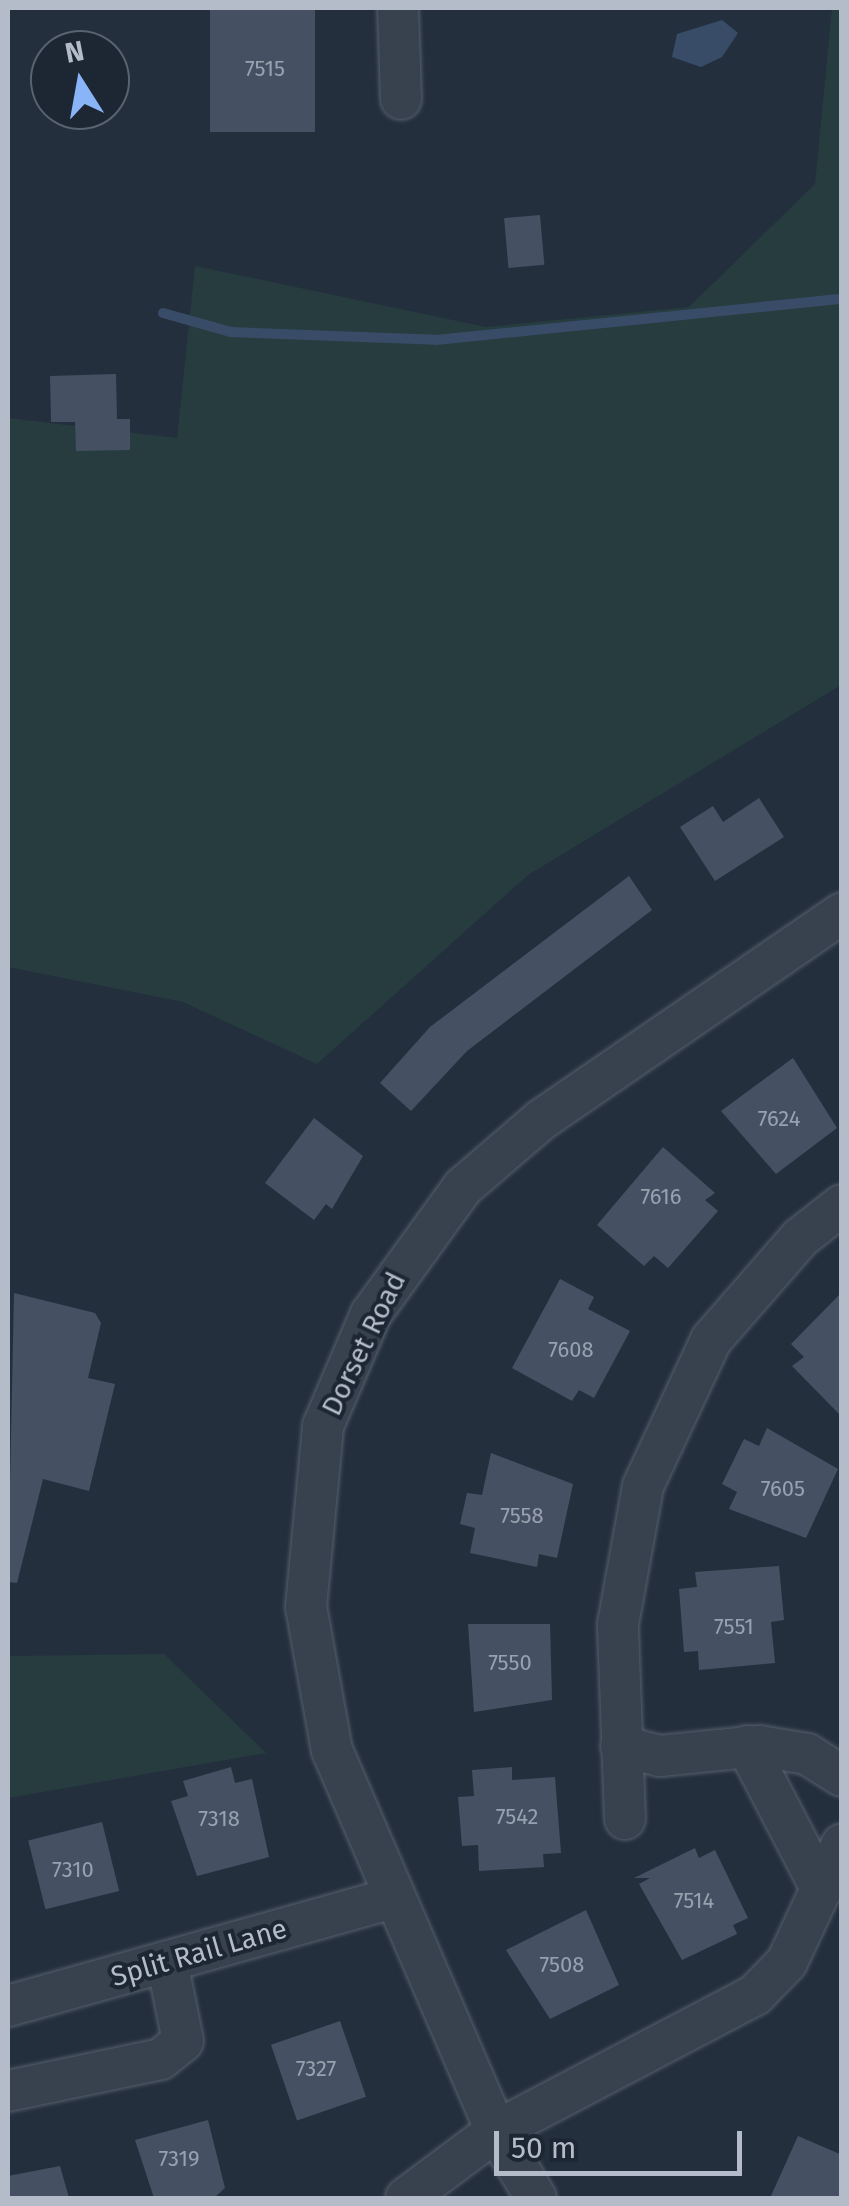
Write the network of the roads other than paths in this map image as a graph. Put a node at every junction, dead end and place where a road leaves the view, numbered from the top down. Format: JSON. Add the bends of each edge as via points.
{"nodes":[{"id":1,"x":398,"y":8,"type":"edge"},
{"id":2,"x":400,"y":99,"type":"dead end"},
{"id":3,"x":842,"y":912,"type":"edge"},
{"id":4,"x":842,"y":1205,"type":"edge"},
{"id":5,"x":620,"y":1746,"type":"junction"},
{"id":6,"x":747,"y":1746,"type":"junction"},
{"id":7,"x":842,"y":1776,"type":"edge"},
{"id":8,"x":625,"y":1818,"type":"dead end"},
{"id":9,"x":842,"y":1844,"type":"edge"},
{"id":10,"x":822,"y":1890,"type":"junction"},
{"id":11,"x":390,"y":1898,"type":"junction"},
{"id":12,"x":166,"y":1962,"type":"junction"},
{"id":13,"x":8,"y":2006,"type":"edge"},
{"id":14,"x":8,"y":2091,"type":"edge"},
{"id":15,"x":496,"y":2131,"type":"junction"},
{"id":16,"x":406,"y":2198,"type":"edge"},
{"id":17,"x":536,"y":2198,"type":"edge"}],
"edges":[{"from":1,"to":2,"type":"street"},
{"from":3,"to":11,"type":"street","name":"Dorset Road","via":[[490,1162],[413,1246],[340,1378],[312,1484],[307,1622],[332,1751]]},
{"from":4,"to":5,"type":"street","via":[[800,1238],[711,1340],[657,1448],[623,1579]]},
{"from":5,"to":6,"type":"street","via":[[660,1756]]},
{"from":5,"to":8,"type":"street"},
{"from":6,"to":7,"type":"street","via":[[806,1754]]},
{"from":6,"to":10,"type":"street"},
{"from":9,"to":10,"type":"street"},
{"from":10,"to":15,"type":"street","via":[[788,1962],[755,1996]]},
{"from":11,"to":12,"type":"street","name":"Split Rail Lane"},
{"from":11,"to":15,"type":"street","name":"Dorset Road"},
{"from":12,"to":13,"type":"street","name":"Split Rail Lane"},
{"from":12,"to":14,"type":"street","via":[[183,2041],[160,2059]]},
{"from":15,"to":16,"type":"street"},
{"from":15,"to":17,"type":"street","name":"Dorset Road"}]}
